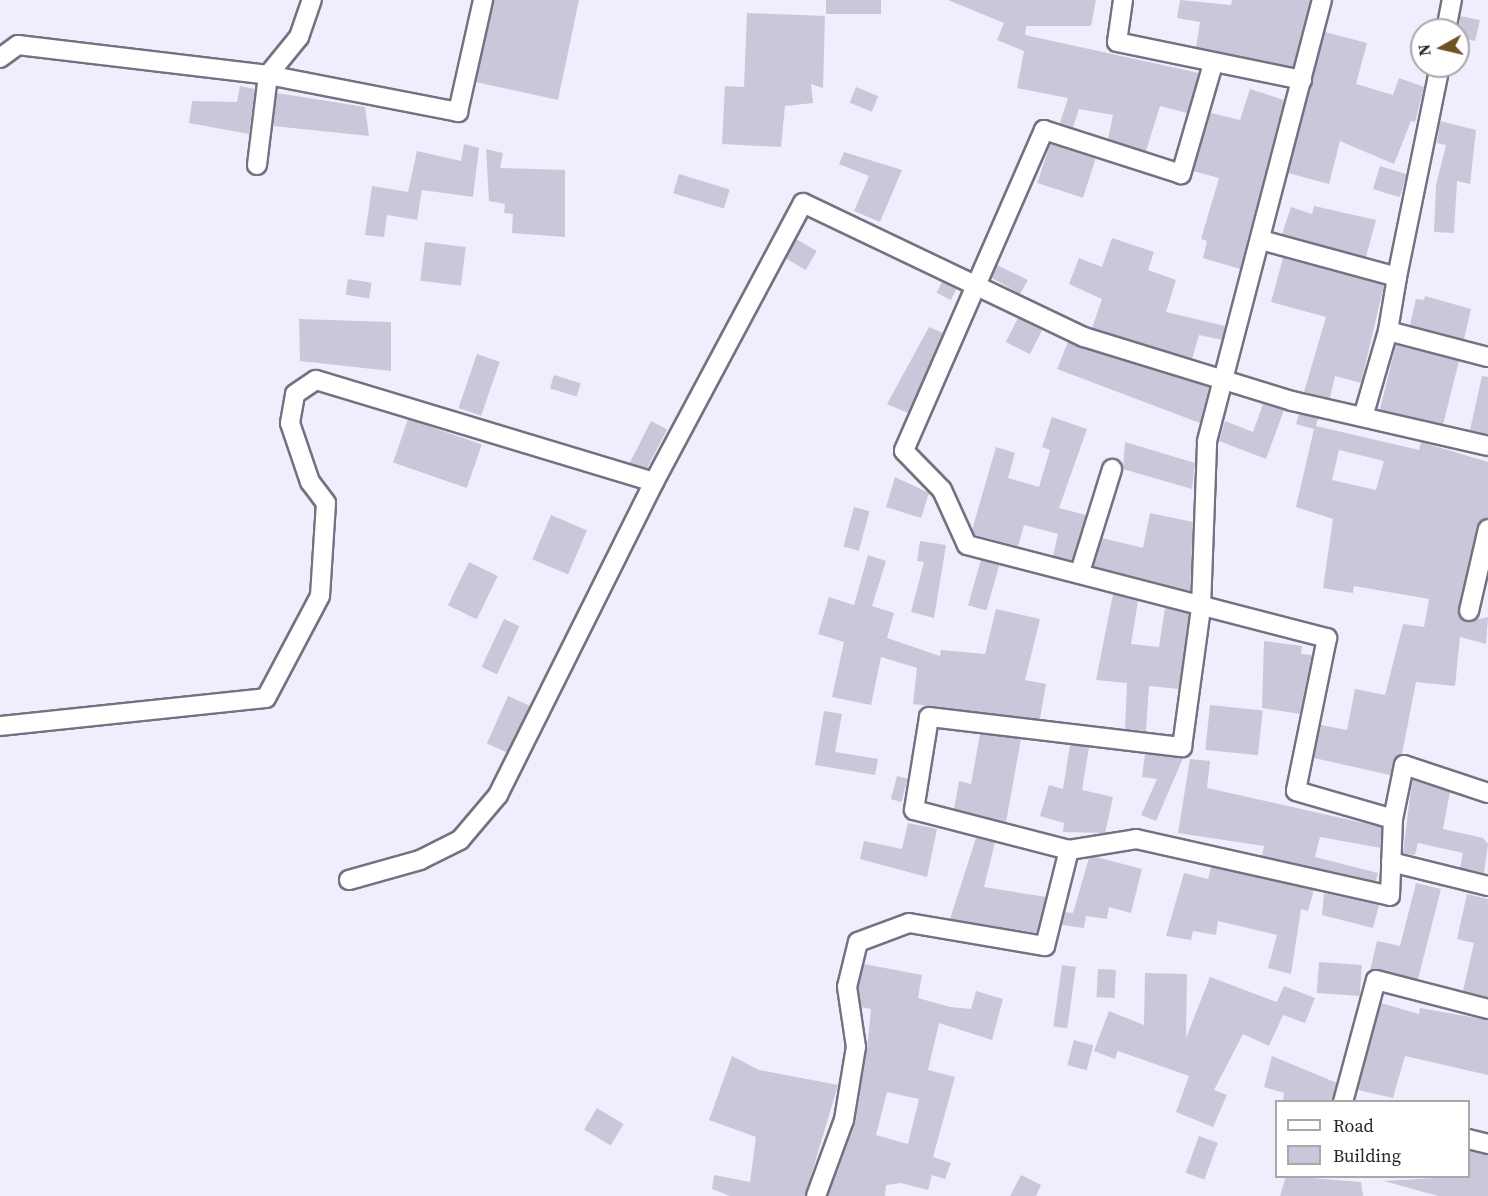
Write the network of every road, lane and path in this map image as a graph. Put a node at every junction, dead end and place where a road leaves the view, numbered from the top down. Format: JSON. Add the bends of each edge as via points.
{"nodes":[{"id":1,"x":312,"y":0,"type":"edge"},
{"id":2,"x":483,"y":0,"type":"edge"},
{"id":3,"x":1123,"y":0,"type":"edge"},
{"id":4,"x":1322,"y":0,"type":"edge"},
{"id":5,"x":1452,"y":0,"type":"edge"},
{"id":6,"x":1448,"y":18,"type":"edge"},
{"id":7,"x":0,"y":58,"type":"edge"},
{"id":8,"x":1213,"y":64,"type":"junction"},
{"id":9,"x":268,"y":75,"type":"junction"},
{"id":10,"x":1438,"y":78,"type":"edge"},
{"id":11,"x":1302,"y":80,"type":"junction"},
{"id":12,"x":257,"y":165,"type":"dead end"},
{"id":13,"x":1261,"y":240,"type":"junction"},
{"id":14,"x":1397,"y":278,"type":"junction"},
{"id":15,"x":976,"y":286,"type":"junction"},
{"id":16,"x":1388,"y":331,"type":"junction"},
{"id":17,"x":1488,"y":357,"type":"edge"},
{"id":18,"x":1225,"y":378,"type":"junction"},
{"id":19,"x":1363,"y":417,"type":"junction"},
{"id":20,"x":1488,"y":446,"type":"edge"},
{"id":21,"x":1112,"y":469,"type":"dead end"},
{"id":22,"x":654,"y":482,"type":"junction"},
{"id":23,"x":1488,"y":529,"type":"edge"},
{"id":24,"x":1080,"y":572,"type":"junction"},
{"id":25,"x":1201,"y":608,"type":"junction"},
{"id":26,"x":1468,"y":611,"type":"dead end"},
{"id":27,"x":0,"y":726,"type":"edge"},
{"id":28,"x":1488,"y":793,"type":"edge"},
{"id":29,"x":1393,"y":819,"type":"junction"},
{"id":30,"x":1069,"y":850,"type":"junction"},
{"id":31,"x":1391,"y":862,"type":"junction"},
{"id":32,"x":349,"y":880,"type":"dead end"},
{"id":33,"x":1488,"y":886,"type":"edge"},
{"id":34,"x":1488,"y":1009,"type":"edge"},
{"id":35,"x":1342,"y":1100,"type":"edge"},
{"id":36,"x":1470,"y":1140,"type":"edge"},
{"id":37,"x":1488,"y":1144,"type":"edge"},
{"id":38,"x":816,"y":1196,"type":"edge"}],
"edges":[{"from":1,"to":9,"type":"street","via":[[299,37]]},
{"from":2,"to":9,"type":"street","via":[[458,112]]},
{"from":3,"to":8,"type":"street","via":[[1116,42]]},
{"from":4,"to":11,"type":"street"},
{"from":5,"to":6,"type":"street"},
{"from":7,"to":9,"type":"street","via":[[18,45]]},
{"from":8,"to":11,"type":"street"},
{"from":8,"to":15,"type":"street","via":[[1180,174],[1044,130]]},
{"from":9,"to":12,"type":"street"},
{"from":10,"to":14,"type":"street"},
{"from":11,"to":13,"type":"street"},
{"from":13,"to":14,"type":"street"},
{"from":13,"to":18,"type":"street"},
{"from":14,"to":16,"type":"street"},
{"from":15,"to":18,"type":"street","via":[[1083,337]]},
{"from":15,"to":22,"type":"street","via":[[803,202]]},
{"from":15,"to":24,"type":"street","via":[[904,451],[942,490],[967,545]]},
{"from":16,"to":17,"type":"street"},
{"from":16,"to":19,"type":"street"},
{"from":18,"to":19,"type":"street"},
{"from":18,"to":25,"type":"street","via":[[1207,441]]},
{"from":19,"to":20,"type":"street"},
{"from":21,"to":24,"type":"street"},
{"from":22,"to":27,"type":"street","via":[[316,380],[295,394],[290,423],[310,482],[326,503],[320,596],[266,698]]},
{"from":22,"to":32,"type":"street","via":[[498,795],[460,840],[420,860]]},
{"from":23,"to":26,"type":"street"},
{"from":24,"to":25,"type":"street"},
{"from":25,"to":29,"type":"street","via":[[1327,638],[1296,791]]},
{"from":25,"to":30,"type":"street","via":[[1182,747],[929,717],[914,810]]},
{"from":28,"to":29,"type":"street","via":[[1404,765]]},
{"from":29,"to":31,"type":"street"},
{"from":30,"to":31,"type":"street","via":[[1136,839],[1390,896]]},
{"from":30,"to":38,"type":"street","via":[[1045,946],[909,923],[858,942],[847,987],[856,1047],[846,1110]]},
{"from":31,"to":33,"type":"street"},
{"from":34,"to":35,"type":"street","via":[[1376,980]]},
{"from":36,"to":37,"type":"street"}]}
